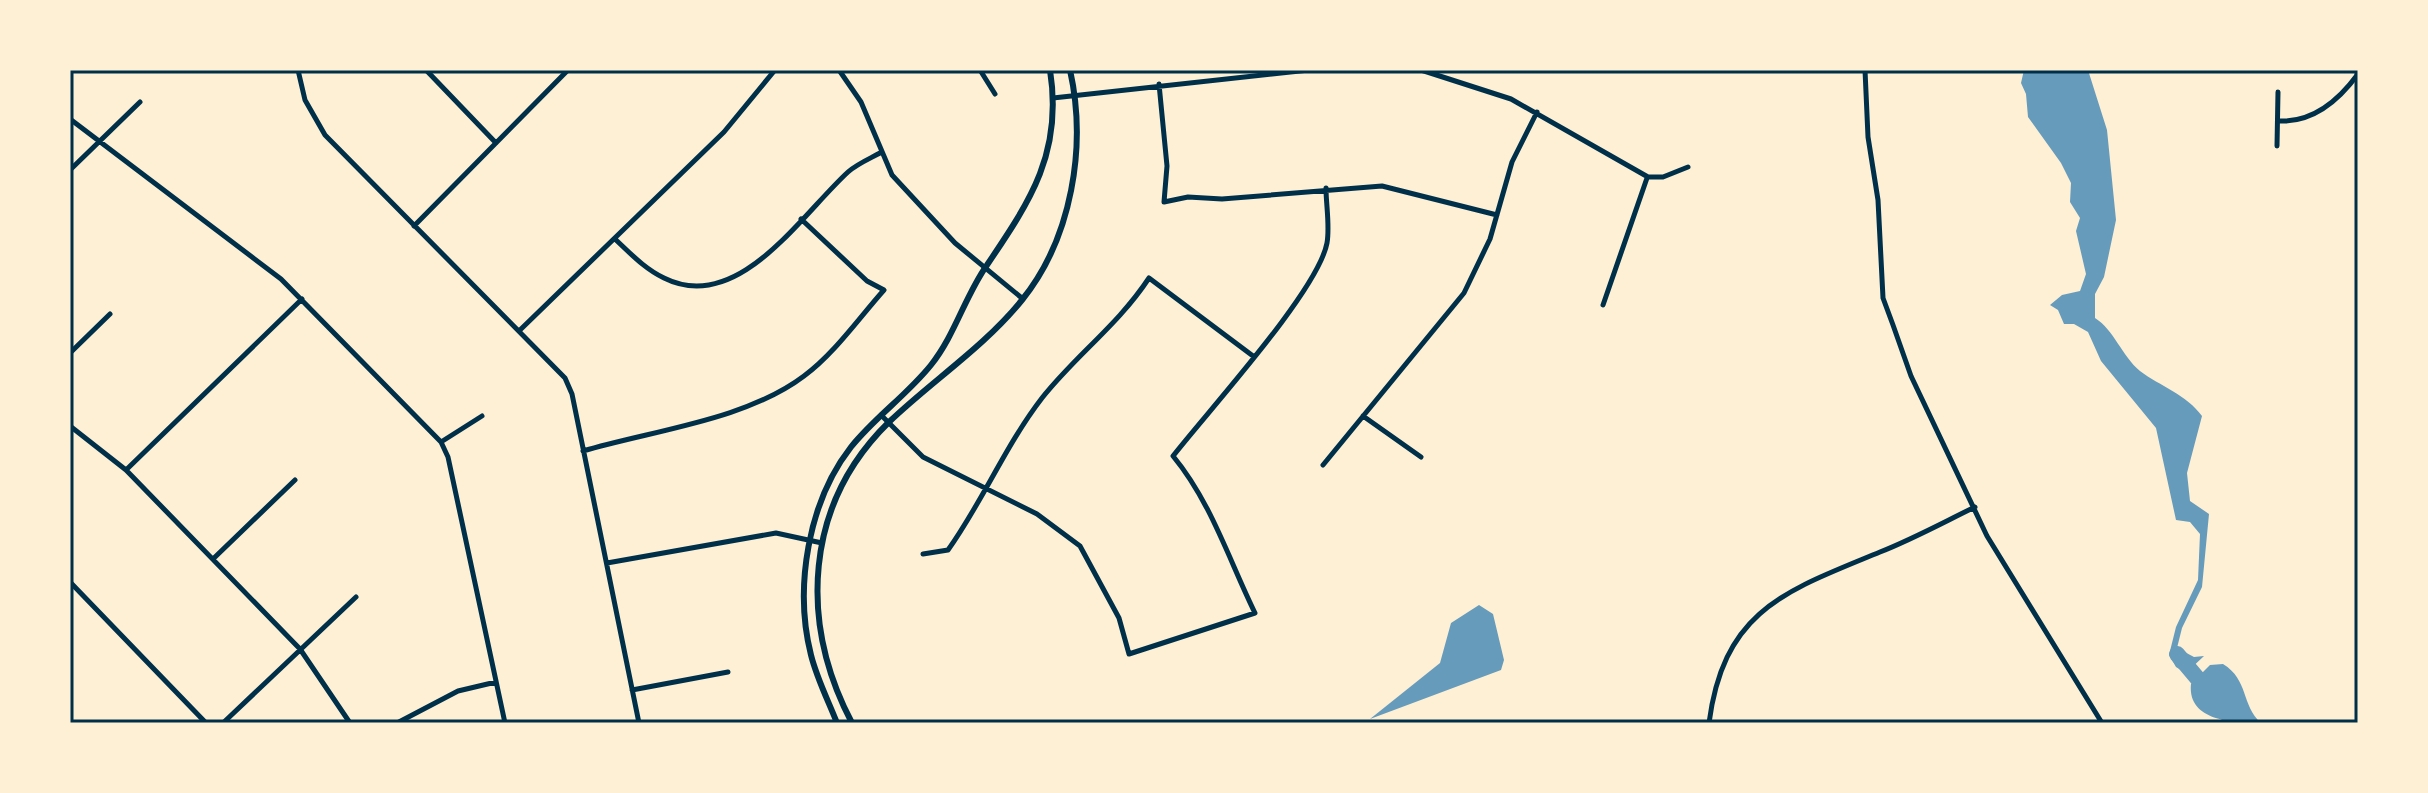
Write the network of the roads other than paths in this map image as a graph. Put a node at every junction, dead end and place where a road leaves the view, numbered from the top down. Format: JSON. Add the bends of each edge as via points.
{"nodes":[{"id":1,"x":298,"y":70,"type":"edge"},
{"id":2,"x":426,"y":70,"type":"edge"},
{"id":3,"x":568,"y":70,"type":"edge"},
{"id":4,"x":775,"y":70,"type":"edge"},
{"id":5,"x":839,"y":70,"type":"edge"},
{"id":6,"x":980,"y":70,"type":"edge"},
{"id":7,"x":1050,"y":70,"type":"edge"},
{"id":8,"x":1070,"y":70,"type":"edge"},
{"id":9,"x":1309,"y":70,"type":"edge"},
{"id":10,"x":1421,"y":70,"type":"edge"},
{"id":11,"x":1865,"y":70,"type":"edge"},
{"id":12,"x":2358,"y":74,"type":"edge"},
{"id":13,"x":1159,"y":84,"type":"junction"},
{"id":14,"x":2278,"y":92,"type":"dead end"},
{"id":15,"x":995,"y":94,"type":"dead end"},
{"id":16,"x":1076,"y":96,"type":"junction"},
{"id":17,"x":1053,"y":98,"type":"junction"},
{"id":18,"x":140,"y":102,"type":"dead end"},
{"id":19,"x":1537,"y":112,"type":"junction"},
{"id":20,"x":70,"y":119,"type":"edge"},
{"id":21,"x":2278,"y":121,"type":"junction"},
{"id":22,"x":100,"y":141,"type":"junction"},
{"id":23,"x":496,"y":143,"type":"junction"},
{"id":24,"x":2277,"y":146,"type":"dead end"},
{"id":25,"x":880,"y":153,"type":"junction"},
{"id":26,"x":1688,"y":167,"type":"dead end"},
{"id":27,"x":70,"y":170,"type":"edge"},
{"id":28,"x":1648,"y":177,"type":"junction"},
{"id":29,"x":1326,"y":188,"type":"junction"},
{"id":30,"x":1497,"y":215,"type":"junction"},
{"id":31,"x":801,"y":219,"type":"junction"},
{"id":32,"x":414,"y":226,"type":"junction"},
{"id":33,"x":616,"y":240,"type":"junction"},
{"id":34,"x":985,"y":268,"type":"junction"},
{"id":35,"x":302,"y":299,"type":"junction"},
{"id":36,"x":1023,"y":299,"type":"junction"},
{"id":37,"x":1603,"y":305,"type":"dead end"},
{"id":38,"x":110,"y":314,"type":"dead end"},
{"id":39,"x":520,"y":330,"type":"junction"},
{"id":40,"x":70,"y":353,"type":"edge"},
{"id":41,"x":1253,"y":356,"type":"junction"},
{"id":42,"x":881,"y":415,"type":"junction"},
{"id":43,"x":482,"y":416,"type":"dead end"},
{"id":44,"x":1363,"y":416,"type":"junction"},
{"id":45,"x":888,"y":423,"type":"junction"},
{"id":46,"x":70,"y":426,"type":"edge"},
{"id":47,"x":441,"y":442,"type":"junction"},
{"id":48,"x":583,"y":451,"type":"junction"},
{"id":49,"x":1421,"y":457,"type":"dead end"},
{"id":50,"x":1323,"y":465,"type":"dead end"},
{"id":51,"x":126,"y":470,"type":"junction"},
{"id":52,"x":295,"y":480,"type":"dead end"},
{"id":53,"x":984,"y":490,"type":"junction"},
{"id":54,"x":1975,"y":507,"type":"junction"},
{"id":55,"x":811,"y":540,"type":"junction"},
{"id":56,"x":822,"y":543,"type":"junction"},
{"id":57,"x":923,"y":554,"type":"dead end"},
{"id":58,"x":213,"y":559,"type":"junction"},
{"id":59,"x":607,"y":563,"type":"junction"},
{"id":60,"x":70,"y":582,"type":"edge"},
{"id":61,"x":356,"y":597,"type":"dead end"},
{"id":62,"x":300,"y":649,"type":"junction"},
{"id":63,"x":728,"y":672,"type":"dead end"},
{"id":64,"x":496,"y":682,"type":"junction"},
{"id":65,"x":632,"y":690,"type":"junction"},
{"id":66,"x":206,"y":723,"type":"edge"},
{"id":67,"x":223,"y":723,"type":"edge"},
{"id":68,"x":350,"y":723,"type":"edge"},
{"id":69,"x":397,"y":723,"type":"edge"},
{"id":70,"x":505,"y":723,"type":"edge"},
{"id":71,"x":639,"y":723,"type":"edge"},
{"id":72,"x":837,"y":723,"type":"edge"},
{"id":73,"x":852,"y":723,"type":"edge"},
{"id":74,"x":1709,"y":723,"type":"edge"},
{"id":75,"x":2102,"y":723,"type":"edge"}],
"edges":[{"from":1,"to":32,"type":"street","via":[[305,100],[325,135]]},
{"from":2,"to":23,"type":"street"},
{"from":3,"to":23,"type":"street"},
{"from":4,"to":33,"type":"street","via":[[724,132]]},
{"from":5,"to":25,"type":"street","via":[[861,102]]},
{"from":6,"to":15,"type":"street"},
{"from":7,"to":17,"type":"street"},
{"from":8,"to":16,"type":"street"},
{"from":9,"to":13,"type":"street"},
{"from":10,"to":19,"type":"street"},
{"from":11,"to":54,"type":"street","via":[[1883,298],[1911,376]]},
{"from":12,"to":21,"type":"street","via":[[2319,113]]},
{"from":13,"to":16,"type":"street"},
{"from":13,"to":29,"type":"street","via":[[1167,166],[1164,202]]},
{"from":14,"to":21,"type":"street"},
{"from":16,"to":17,"type":"street"},
{"from":16,"to":36,"type":"street","via":[[1076,163],[1068,205],[1050,255]]},
{"from":17,"to":34,"type":"street","via":[[1041,178]]},
{"from":18,"to":22,"type":"street"},
{"from":19,"to":28,"type":"street"},
{"from":19,"to":30,"type":"street","via":[[1512,162]]},
{"from":20,"to":22,"type":"street"},
{"from":21,"to":24,"type":"street"},
{"from":22,"to":27,"type":"street"},
{"from":22,"to":35,"type":"street"},
{"from":23,"to":32,"type":"street"},
{"from":25,"to":31,"type":"street","via":[[851,169]]},
{"from":25,"to":34,"type":"street","via":[[892,175]]},
{"from":26,"to":28,"type":"street"},
{"from":28,"to":37,"type":"street"},
{"from":29,"to":30,"type":"street","via":[[1382,186]]},
{"from":29,"to":41,"type":"street","via":[[1327,243],[1318,266]]},
{"from":30,"to":44,"type":"street","via":[[1464,293]]},
{"from":31,"to":33,"type":"street","via":[[756,262],[731,280],[711,286],[666,280]]},
{"from":31,"to":48,"type":"street","via":[[867,281],[884,290],[806,375],[771,397]]},
{"from":32,"to":39,"type":"street"},
{"from":33,"to":39,"type":"street"},
{"from":34,"to":36,"type":"street"},
{"from":34,"to":42,"type":"street","via":[[933,362]]},
{"from":35,"to":47,"type":"street"},
{"from":35,"to":51,"type":"street"},
{"from":36,"to":45,"type":"street","via":[[986,339]]},
{"from":38,"to":40,"type":"street"},
{"from":39,"to":48,"type":"street","via":[[565,378]]},
{"from":41,"to":53,"type":"street","via":[[1149,278],[1126,312],[1043,397]]},
{"from":41,"to":53,"type":"street","via":[[1173,456],[1190,476],[1255,613],[1129,654],[1119,618],[1080,546],[1037,514]]},
{"from":42,"to":45,"type":"street"},
{"from":42,"to":55,"type":"street","via":[[837,468]]},
{"from":43,"to":47,"type":"street"},
{"from":44,"to":49,"type":"street"},
{"from":44,"to":50,"type":"street"},
{"from":45,"to":53,"type":"street","via":[[923,457]]},
{"from":45,"to":56,"type":"street","via":[[848,475]]},
{"from":46,"to":51,"type":"street"},
{"from":47,"to":64,"type":"street"},
{"from":48,"to":59,"type":"street"},
{"from":51,"to":58,"type":"street"},
{"from":52,"to":58,"type":"street"},
{"from":53,"to":57,"type":"street","via":[[948,550]]},
{"from":54,"to":74,"type":"street","via":[[1765,606],[1733,644],[1713,694]]},
{"from":54,"to":75,"type":"street","via":[[1987,536]]},
{"from":55,"to":56,"type":"street"},
{"from":55,"to":59,"type":"street","via":[[776,533],[749,536]]},
{"from":55,"to":72,"type":"street","via":[[804,587],[810,652]]},
{"from":56,"to":73,"type":"street","via":[[818,621],[826,660]]},
{"from":58,"to":62,"type":"street"},
{"from":59,"to":65,"type":"street"},
{"from":60,"to":66,"type":"street"},
{"from":61,"to":62,"type":"street"},
{"from":62,"to":67,"type":"street"},
{"from":62,"to":68,"type":"street"},
{"from":63,"to":65,"type":"street"},
{"from":64,"to":69,"type":"street","via":[[458,691]]},
{"from":64,"to":70,"type":"street"},
{"from":65,"to":71,"type":"street"}]}
